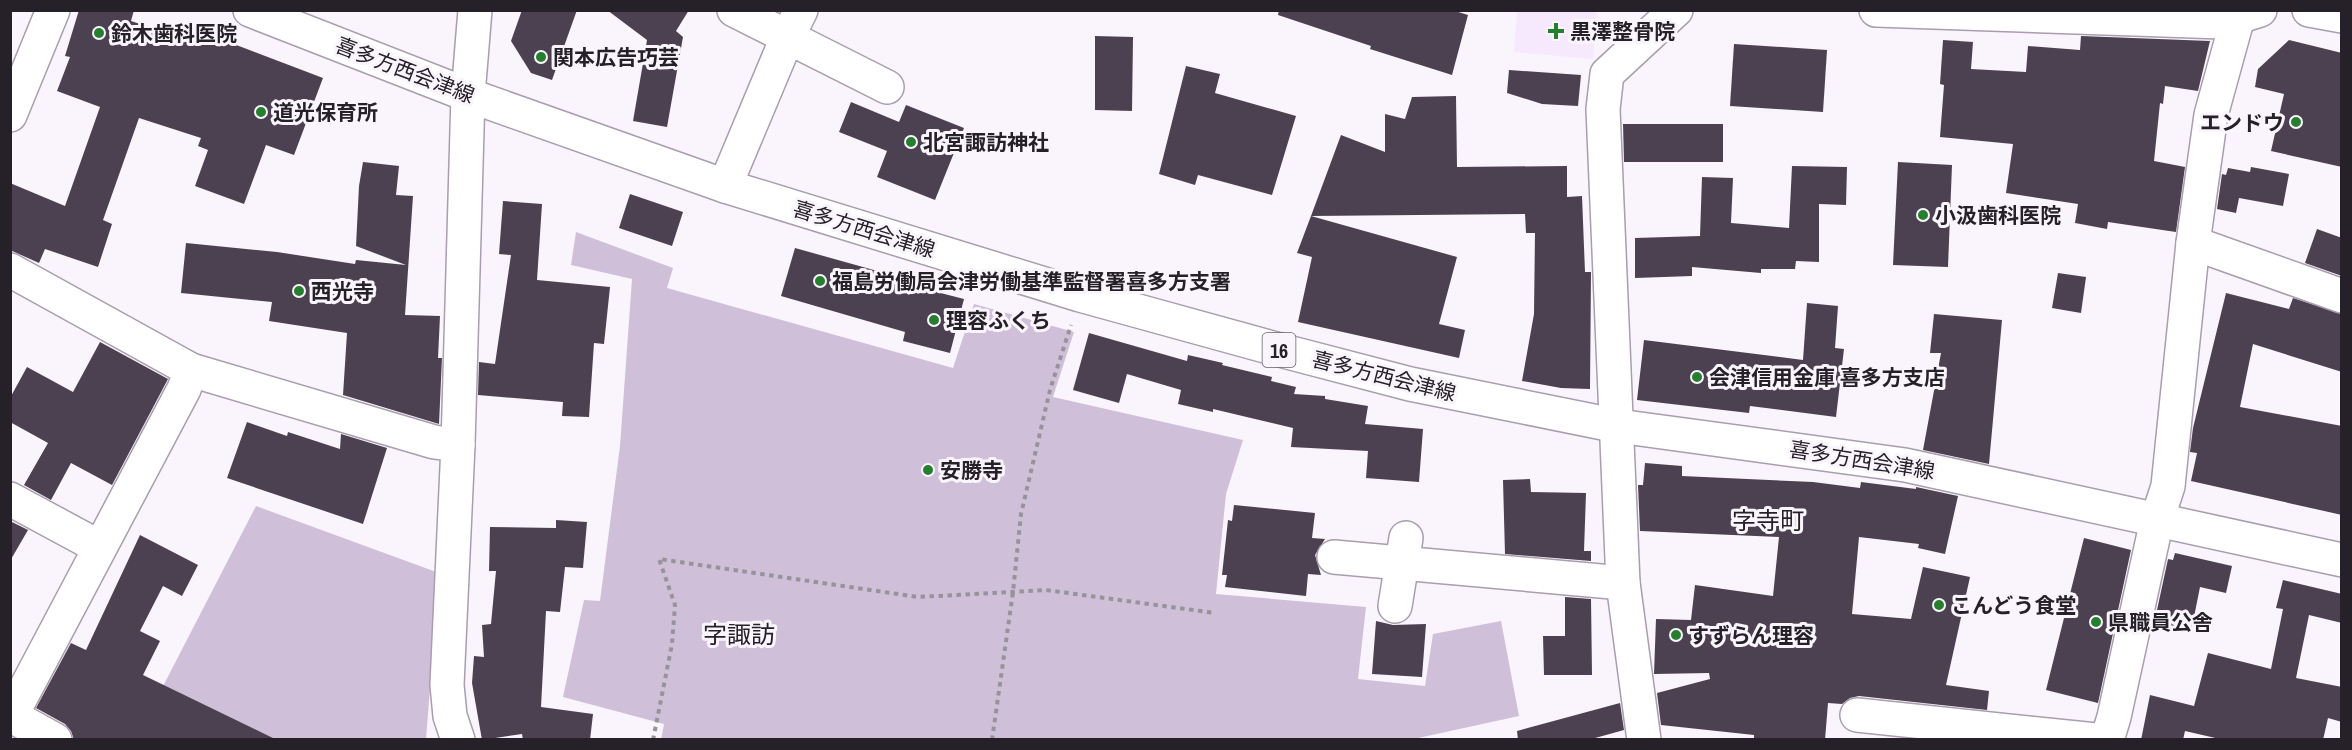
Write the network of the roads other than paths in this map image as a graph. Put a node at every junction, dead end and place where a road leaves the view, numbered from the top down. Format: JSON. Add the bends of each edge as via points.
{"nodes":[{"id":1,"x":52,"y":10,"type":"edge"},
{"id":2,"x":250,"y":10,"type":"edge"},
{"id":3,"x":475,"y":10,"type":"edge"},
{"id":4,"x":734,"y":10,"type":"edge"},
{"id":5,"x":1676,"y":10,"type":"edge"},
{"id":6,"x":1876,"y":10,"type":"edge"},
{"id":7,"x":2309,"y":10,"type":"edge"},
{"id":8,"x":2240,"y":16,"type":"edge"},
{"id":9,"x":2342,"y":16,"type":"edge"},
{"id":10,"x":794,"y":24,"type":"edge"},
{"id":11,"x":887,"y":87,"type":"dead end"},
{"id":12,"x":468,"y":95,"type":"junction"},
{"id":13,"x":10,"y":115,"type":"edge"},
{"id":14,"x":725,"y":186,"type":"junction"},
{"id":15,"x":2193,"y":243,"type":"junction"},
{"id":16,"x":10,"y":270,"type":"edge"},
{"id":17,"x":2342,"y":296,"type":"edge"},
{"id":18,"x":191,"y":370,"type":"junction"},
{"id":19,"x":1618,"y":426,"type":"junction"},
{"id":20,"x":458,"y":446,"type":"junction"},
{"id":21,"x":10,"y":499,"type":"edge"},
{"id":22,"x":2157,"y":520,"type":"junction"},
{"id":23,"x":99,"y":547,"type":"junction"},
{"id":24,"x":1404,"y":551,"type":"junction"},
{"id":25,"x":1334,"y":557,"type":"dead end"},
{"id":26,"x":2342,"y":560,"type":"edge"},
{"id":27,"x":1623,"y":583,"type":"junction"},
{"id":28,"x":1395,"y":606,"type":"dead end"},
{"id":29,"x":11,"y":716,"type":"edge"},
{"id":30,"x":1857,"y":716,"type":"dead end"},
{"id":31,"x":449,"y":732,"type":"edge"},
{"id":32,"x":55,"y":740,"type":"edge"},
{"id":33,"x":1644,"y":740,"type":"edge"},
{"id":34,"x":2096,"y":740,"type":"edge"},
{"id":35,"x":2107,"y":740,"type":"edge"}],
"edges":[{"from":1,"to":13,"type":"street"},
{"from":2,"to":12,"type":"street","name":"喜多方西会津線","number":"16"},
{"from":3,"to":12,"type":"street"},
{"from":4,"to":10,"type":"street"},
{"from":5,"to":19,"type":"street","via":[[1607,74],[1603,110]]},
{"from":6,"to":8,"type":"street"},
{"from":7,"to":9,"type":"street"},
{"from":8,"to":15,"type":"street","via":[[2211,115]]},
{"from":10,"to":11,"type":"street"},
{"from":10,"to":14,"type":"street"},
{"from":12,"to":14,"type":"street","name":"喜多方西会津線","number":"16"},
{"from":12,"to":20,"type":"street"},
{"from":14,"to":19,"type":"street","name":"喜多方西会津線","number":"16","via":[[1080,295],[1410,384]]},
{"from":15,"to":17,"type":"street"},
{"from":15,"to":22,"type":"street","via":[[2168,486]]},
{"from":16,"to":18,"type":"street"},
{"from":18,"to":20,"type":"street"},
{"from":18,"to":23,"type":"street"},
{"from":19,"to":22,"type":"street","name":"喜多方西会津線","number":"16","via":[[1905,465]]},
{"from":19,"to":27,"type":"street"},
{"from":20,"to":31,"type":"street","via":[[447,685]]},
{"from":21,"to":23,"type":"street"},
{"from":22,"to":26,"type":"street","name":"喜多方西会津線","number":"16"},
{"from":22,"to":35,"type":"street"},
{"from":23,"to":29,"type":"street"},
{"from":24,"to":25,"type":"street"},
{"from":24,"to":27,"type":"street"},
{"from":24,"to":28,"type":"street"},
{"from":27,"to":33,"type":"street"},
{"from":29,"to":32,"type":"street"},
{"from":30,"to":34,"type":"street"}]}
